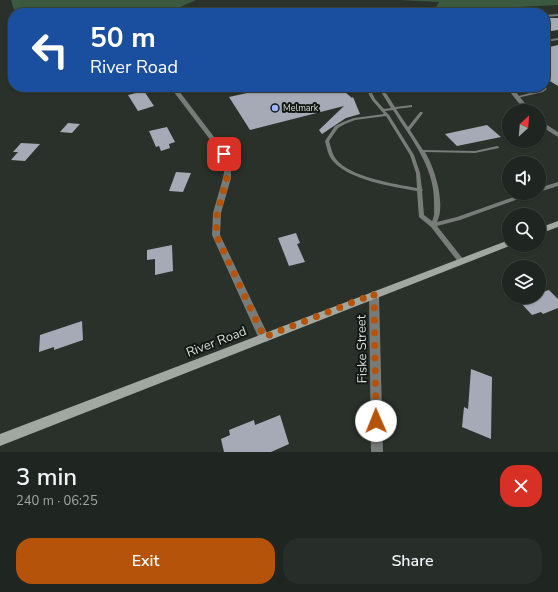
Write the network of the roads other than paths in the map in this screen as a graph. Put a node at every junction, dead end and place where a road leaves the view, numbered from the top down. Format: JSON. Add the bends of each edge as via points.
{"nodes":[{"id":1,"x":177,"y":92,"type":"edge"},
{"id":2,"x":370,"y":92,"type":"edge"},
{"id":3,"x":383,"y":92,"type":"edge"},
{"id":4,"x":514,"y":92,"type":"edge"},
{"id":5,"x":538,"y":92,"type":"edge"},
{"id":6,"x":517,"y":97,"type":"junction"},
{"id":7,"x":522,"y":104,"type":"edge"},
{"id":8,"x":411,"y":106,"type":"dead end"},
{"id":9,"x":394,"y":109,"type":"junction"},
{"id":10,"x":382,"y":110,"type":"junction"},
{"id":11,"x":421,"y":113,"type":"dead end"},
{"id":12,"x":387,"y":115,"type":"junction"},
{"id":13,"x":546,"y":127,"type":"edge"},
{"id":14,"x":408,"y":130,"type":"junction"},
{"id":15,"x":558,"y":135,"type":"edge"},
{"id":16,"x":497,"y":147,"type":"dead end"},
{"id":17,"x":423,"y":151,"type":"junction"},
{"id":18,"x":558,"y":184,"type":"edge"},
{"id":19,"x":546,"y":188,"type":"edge"},
{"id":20,"x":420,"y":190,"type":"junction"},
{"id":21,"x":511,"y":200,"type":"edge"},
{"id":22,"x":558,"y":224,"type":"edge"},
{"id":23,"x":433,"y":225,"type":"junction"},
{"id":24,"x":546,"y":228,"type":"edge"},
{"id":25,"x":502,"y":245,"type":"edge"},
{"id":26,"x":461,"y":261,"type":"junction"},
{"id":27,"x":374,"y":294,"type":"junction"},
{"id":28,"x":264,"y":337,"type":"junction"},
{"id":29,"x":0,"y":440,"type":"edge"},
{"id":30,"x":377,"y":452,"type":"edge"}],
"edges":[{"from":1,"to":28,"type":"street","via":[[224,154],[228,166],[227,178],[217,213],[216,235]]},
{"from":2,"to":10,"type":"lane"},
{"from":3,"to":9,"type":"lane"},
{"from":4,"to":6,"type":"street"},
{"from":5,"to":6,"type":"lane"},
{"from":6,"to":7,"type":"street"},
{"from":8,"to":9,"type":"lane"},
{"from":9,"to":10,"type":"lane"},
{"from":9,"to":14,"type":"lane"},
{"from":10,"to":12,"type":"lane"},
{"from":11,"to":14,"type":"lane"},
{"from":12,"to":20,"type":"lane","via":[[412,155]]},
{"from":12,"to":20,"type":"lane","via":[[354,119],[336,127],[327,141],[330,151],[334,160],[362,176]]},
{"from":13,"to":15,"type":"street"},
{"from":14,"to":17,"type":"lane"},
{"from":16,"to":17,"type":"lane","via":[[475,152]]},
{"from":17,"to":23,"type":"lane","via":[[433,176],[437,197],[437,217]]},
{"from":18,"to":19,"type":"lane"},
{"from":20,"to":23,"type":"lane","via":[[421,216]]},
{"from":21,"to":23,"type":"lane"},
{"from":22,"to":24,"type":"main road"},
{"from":23,"to":26,"type":"lane"},
{"from":25,"to":26,"type":"main road","name":"River Road"},
{"from":26,"to":27,"type":"main road","name":"River Road"},
{"from":27,"to":28,"type":"main road","name":"River Road"},
{"from":27,"to":30,"type":"street","name":"Fiske Street"},
{"from":28,"to":29,"type":"main road","name":"River Road"}]}
